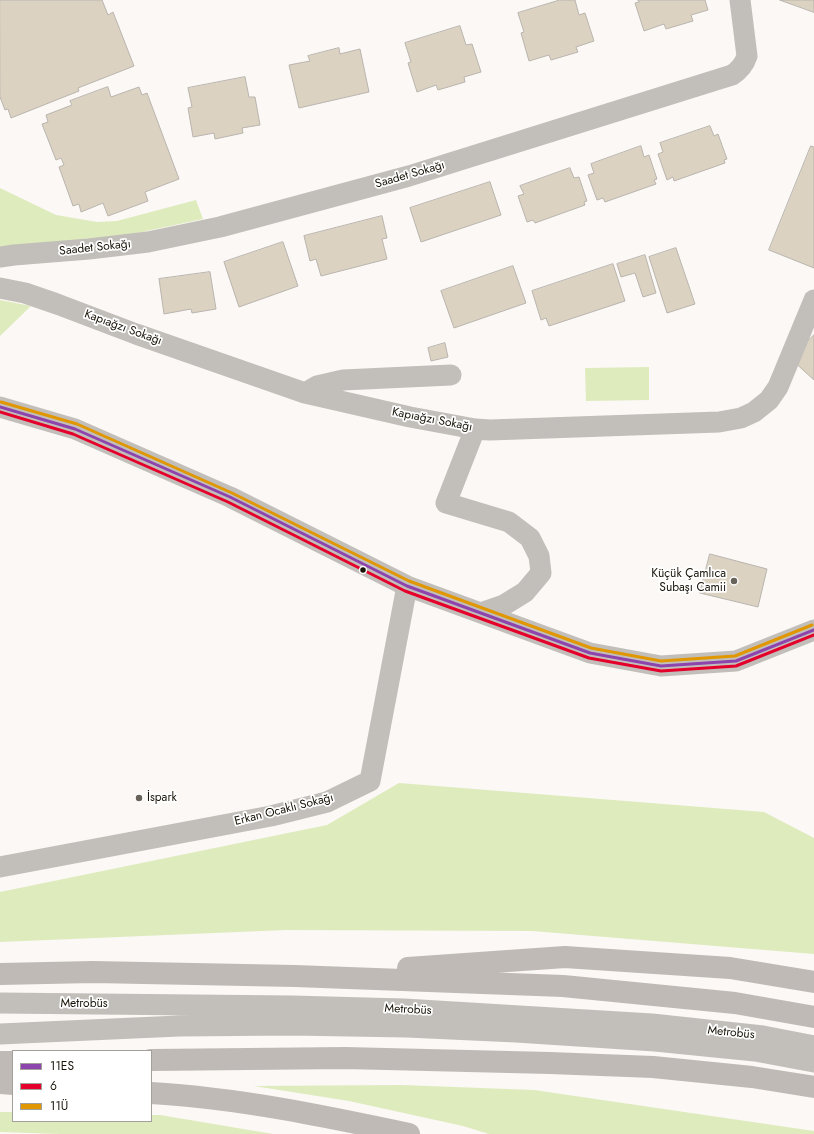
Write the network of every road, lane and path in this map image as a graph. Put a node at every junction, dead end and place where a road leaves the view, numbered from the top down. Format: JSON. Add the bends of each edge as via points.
{"nodes":[{"id":1,"x":740,"y":0,"type":"edge"},
{"id":2,"x":0,"y":257,"type":"edge"},
{"id":3,"x":0,"y":288,"type":"edge"},
{"id":4,"x":814,"y":300,"type":"edge"},
{"id":5,"x":451,"y":375,"type":"dead end"},
{"id":6,"x":305,"y":393,"type":"junction"},
{"id":7,"x":0,"y":407,"type":"edge"},
{"id":8,"x":475,"y":429,"type":"junction"},
{"id":9,"x":407,"y":586,"type":"junction"},
{"id":10,"x":481,"y":613,"type":"junction"},
{"id":11,"x":814,"y":630,"type":"edge"},
{"id":12,"x":0,"y":867,"type":"edge"},
{"id":13,"x":0,"y":974,"type":"edge"},
{"id":14,"x":296,"y":976,"type":"junction"},
{"id":15,"x":814,"y":982,"type":"edge"},
{"id":16,"x":0,"y":1003,"type":"edge"},
{"id":17,"x":814,"y":1017,"type":"edge"},
{"id":18,"x":0,"y":1034,"type":"edge"},
{"id":19,"x":814,"y":1046,"type":"edge"},
{"id":20,"x":152,"y":1060,"type":"edge"},
{"id":21,"x":0,"y":1062,"type":"edge"},
{"id":22,"x":12,"y":1062,"type":"edge"},
{"id":23,"x":814,"y":1062,"type":"edge"},
{"id":24,"x":0,"y":1083,"type":"edge"},
{"id":25,"x":12,"y":1084,"type":"edge"},
{"id":26,"x":814,"y":1087,"type":"edge"},
{"id":27,"x":152,"y":1092,"type":"edge"},
{"id":28,"x":409,"y":1134,"type":"edge"}],
"edges":[{"from":1,"to":2,"type":"street","name":"Saadet Sokağı","via":[[747,56],[745,64],[732,75],[409,176],[220,227],[148,242]]},
{"from":3,"to":6,"type":"street","name":"Kapıağzı Sokağı","via":[[25,293]]},
{"from":4,"to":8,"type":"street","name":"Kapıağzı Sokağı","via":[[778,386],[769,400],[741,418],[719,422]]},
{"from":5,"to":6,"type":"street","via":[[343,380],[317,386]]},
{"from":6,"to":8,"type":"street","name":"Kapıağzı Sokağı"},
{"from":7,"to":9,"type":"street","via":[[75,429],[230,497]]},
{"from":8,"to":10,"type":"street","via":[[446,503],[509,522],[530,538],[539,556],[540,573],[525,592],[504,605]]},
{"from":9,"to":10,"type":"street"},
{"from":9,"to":12,"type":"street","name":"Erkan Ocaklı Sokağı","via":[[370,781],[327,802],[271,816]]},
{"from":10,"to":11,"type":"street","via":[[590,654],[661,666],[736,661]]},
{"from":13,"to":14,"type":"highway","via":[[93,972]]},
{"from":14,"to":15,"type":"highway","via":[[565,957],[730,968]]},
{"from":14,"to":17,"type":"highway","via":[[563,986],[735,1003]]},
{"from":16,"to":19,"type":"street","name":"Metrobüs","via":[[404,1009],[652,1024],[763,1036]]},
{"from":18,"to":23,"type":"street","name":"Metrobüs","via":[[178,1026],[407,1027],[655,1041],[755,1051]]},
{"from":20,"to":26,"type":"highway","via":[[345,1058],[653,1067],[752,1077]]},
{"from":21,"to":22,"type":"highway"},
{"from":24,"to":25,"type":"highway"},
{"from":27,"to":28,"type":"highway","via":[[201,1096],[325,1116]]}]}
